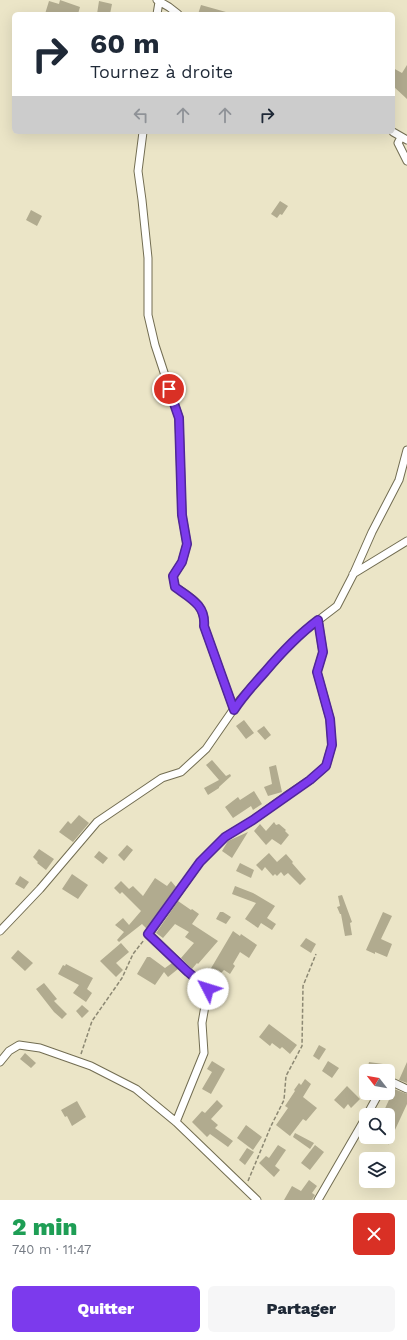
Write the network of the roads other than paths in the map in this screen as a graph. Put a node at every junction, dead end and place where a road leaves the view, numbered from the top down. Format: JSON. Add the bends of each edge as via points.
{"nodes":[{"id":1,"x":158,"y":1,"type":"edge"},
{"id":2,"x":157,"y":12,"type":"edge"},
{"id":3,"x":175,"y":12,"type":"edge"},
{"id":4,"x":395,"y":133,"type":"edge"},
{"id":5,"x":143,"y":134,"type":"edge"},
{"id":6,"x":404,"y":139,"type":"edge"},
{"id":7,"x":407,"y":161,"type":"edge"},
{"id":8,"x":407,"y":450,"type":"edge"},
{"id":9,"x":407,"y":541,"type":"edge"},
{"id":10,"x":353,"y":574,"type":"junction"},
{"id":11,"x":318,"y":620,"type":"junction"},
{"id":12,"x":234,"y":710,"type":"junction"},
{"id":13,"x":0,"y":931,"type":"edge"},
{"id":14,"x":0,"y":1062,"type":"edge"},
{"id":15,"x":395,"y":1083,"type":"edge"},
{"id":16,"x":407,"y":1089,"type":"edge"},
{"id":17,"x":176,"y":1122,"type":"junction"},
{"id":18,"x":359,"y":1128,"type":"edge"},
{"id":19,"x":257,"y":1200,"type":"edge"},
{"id":20,"x":318,"y":1200,"type":"edge"}],
"edges":[{"from":1,"to":2,"type":"street"},
{"from":1,"to":3,"type":"street"},
{"from":4,"to":6,"type":"street"},
{"from":5,"to":12,"type":"street","via":[[138,171],[148,258],[148,315],[154,344],[179,418],[182,515],[187,544],[182,562],[173,576],[175,587],[198,603]]},
{"from":6,"to":7,"type":"street","via":[[398,143]]},
{"from":8,"to":10,"type":"street","via":[[399,480]]},
{"from":9,"to":10,"type":"street"},
{"from":10,"to":11,"type":"street","via":[[337,606]]},
{"from":11,"to":12,"type":"street","via":[[282,653]]},
{"from":11,"to":17,"type":"street","via":[[323,652],[317,672],[330,719],[332,745],[326,766],[310,780],[225,837],[200,862],[148,934],[208,989],[202,1023],[204,1053]]},
{"from":12,"to":13,"type":"street","via":[[206,749],[181,772],[162,778],[97,822]]},
{"from":14,"to":17,"type":"street","via":[[9,1051],[19,1046],[40,1048],[91,1066],[136,1089]]},
{"from":15,"to":16,"type":"street"},
{"from":17,"to":19,"type":"street"},
{"from":18,"to":20,"type":"street"}]}
